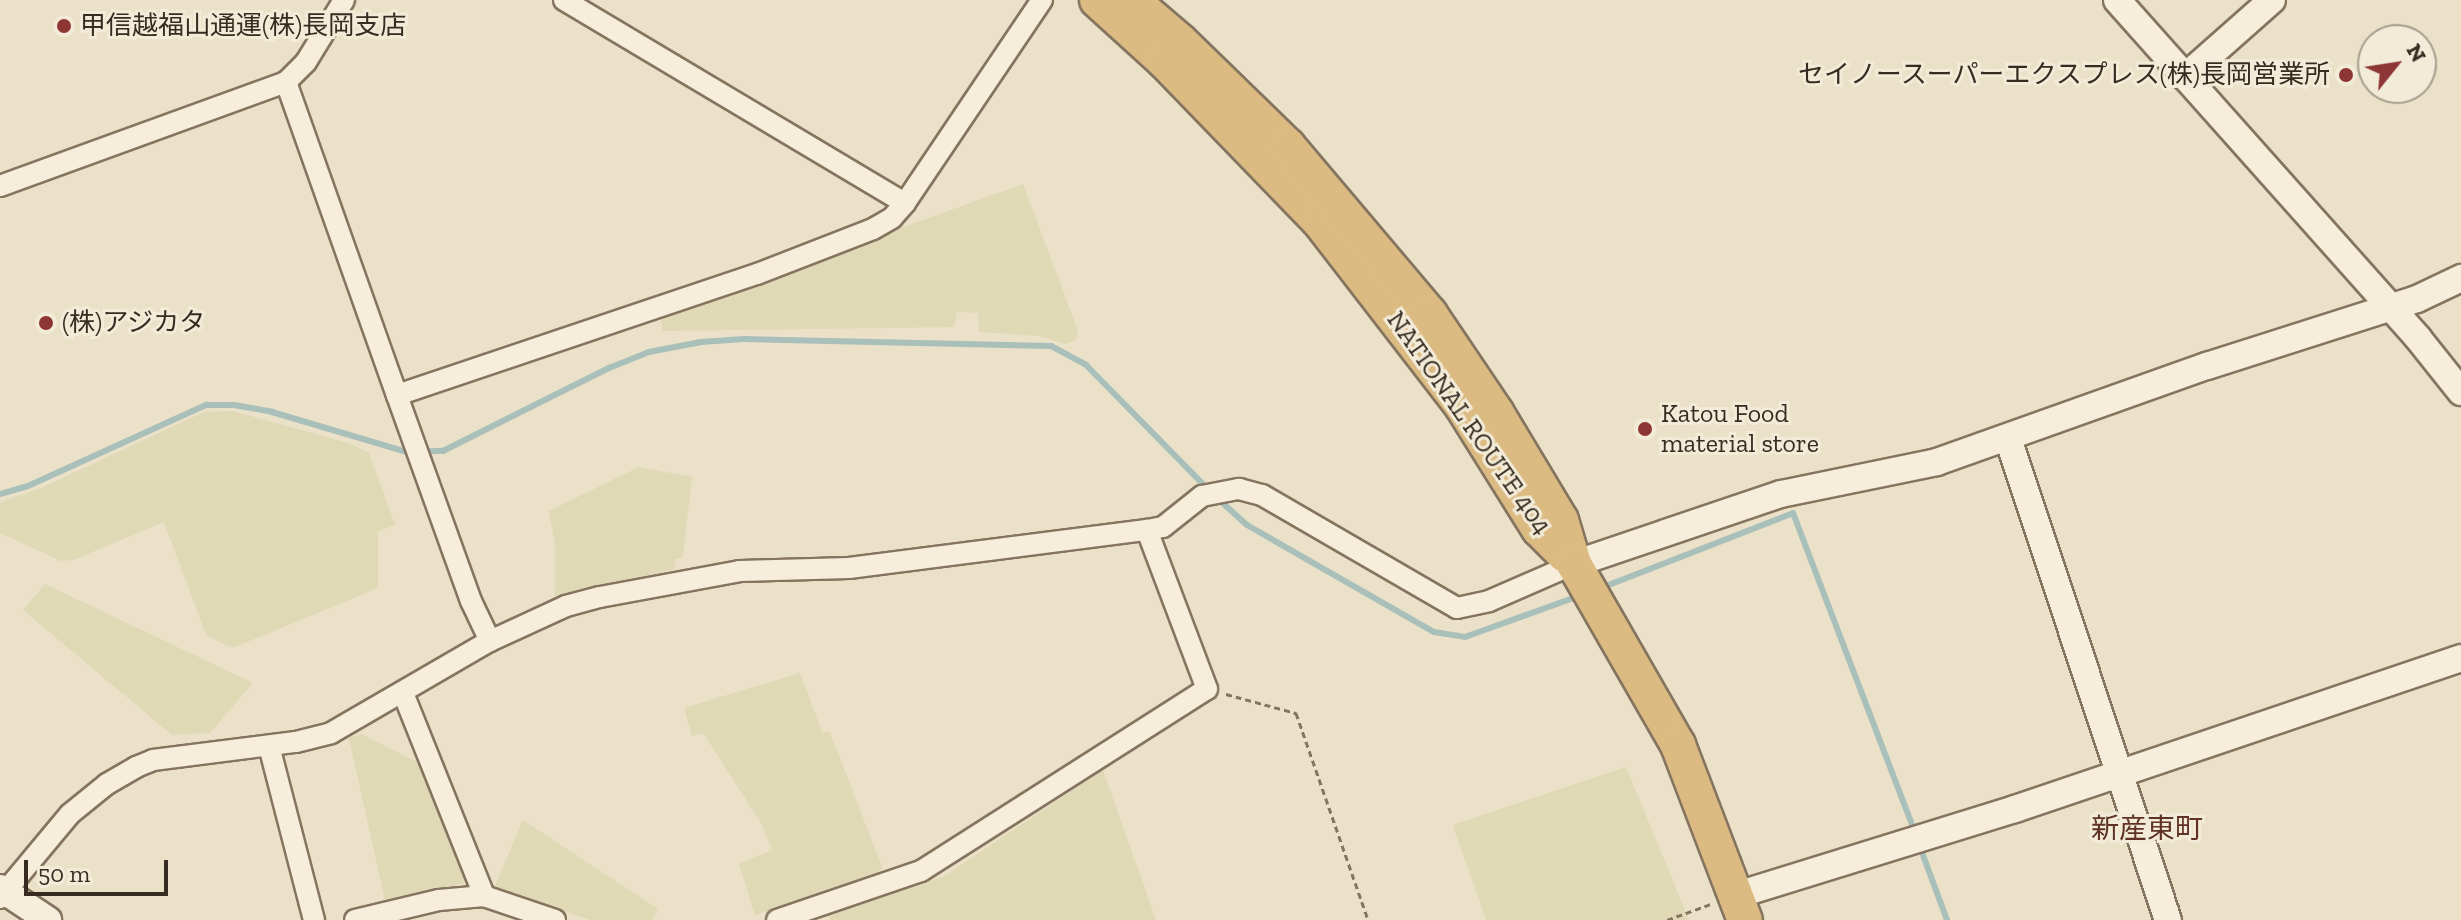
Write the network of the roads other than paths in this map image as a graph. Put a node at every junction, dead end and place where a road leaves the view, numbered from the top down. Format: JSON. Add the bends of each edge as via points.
{"nodes":[{"id":1,"x":344,"y":0,"type":"edge"},
{"id":2,"x":564,"y":0,"type":"edge"},
{"id":3,"x":1042,"y":0,"type":"edge"},
{"id":4,"x":1097,"y":0,"type":"edge"},
{"id":5,"x":1132,"y":0,"type":"edge"},
{"id":6,"x":2117,"y":0,"type":"edge"},
{"id":7,"x":2272,"y":0,"type":"edge"},
{"id":8,"x":2185,"y":77,"type":"junction"},
{"id":9,"x":286,"y":82,"type":"junction"},
{"id":10,"x":0,"y":186,"type":"edge"},
{"id":11,"x":905,"y":203,"type":"junction"},
{"id":12,"x":2461,"y":278,"type":"edge"},
{"id":13,"x":2389,"y":308,"type":"junction"},
{"id":14,"x":2461,"y":392,"type":"edge"},
{"id":15,"x":397,"y":395,"type":"junction"},
{"id":16,"x":2008,"y":438,"type":"junction"},
{"id":17,"x":1147,"y":530,"type":"junction"},
{"id":18,"x":1574,"y":564,"type":"junction"},
{"id":19,"x":490,"y":641,"type":"junction"},
{"id":20,"x":2461,"y":658,"type":"edge"},
{"id":21,"x":403,"y":693,"type":"junction"},
{"id":22,"x":269,"y":746,"type":"junction"},
{"id":23,"x":2120,"y":772,"type":"junction"},
{"id":24,"x":1,"y":893,"type":"edge"},
{"id":25,"x":484,"y":896,"type":"junction"},
{"id":26,"x":1741,"y":907,"type":"edge"},
{"id":27,"x":48,"y":920,"type":"edge"},
{"id":28,"x":314,"y":920,"type":"edge"},
{"id":29,"x":355,"y":920,"type":"edge"},
{"id":30,"x":555,"y":920,"type":"edge"},
{"id":31,"x":777,"y":920,"type":"edge"},
{"id":32,"x":2168,"y":920,"type":"edge"}],
"edges":[{"from":1,"to":9,"type":"street","via":[[306,62]]},
{"from":2,"to":11,"type":"street"},
{"from":3,"to":11,"type":"street"},
{"from":4,"to":18,"type":"highway","name":"NATIONAL ROUTE 404","via":[[1164,61],[1320,222],[1462,406],[1539,529]]},
{"from":5,"to":18,"type":"highway","name":"NATIONAL ROUTE 404","via":[[1288,146],[1430,314],[1561,520]]},
{"from":6,"to":8,"type":"street"},
{"from":7,"to":8,"type":"street"},
{"from":8,"to":13,"type":"street"},
{"from":9,"to":10,"type":"street"},
{"from":9,"to":15,"type":"street"},
{"from":11,"to":15,"type":"street","via":[[873,229],[757,274]]},
{"from":12,"to":13,"type":"street"},
{"from":13,"to":14,"type":"street"},
{"from":13,"to":16,"type":"street"},
{"from":15,"to":19,"type":"street"},
{"from":16,"to":18,"type":"street","via":[[1911,469],[1781,494]]},
{"from":16,"to":23,"type":"street"},
{"from":17,"to":18,"type":"street","via":[[1163,527],[1202,496],[1239,489],[1262,495],[1457,608],[1489,601]]},
{"from":17,"to":19,"type":"street","via":[[849,568],[740,571],[566,606]]},
{"from":17,"to":31,"type":"street","via":[[1207,689],[921,871]]},
{"from":18,"to":26,"type":"highway","via":[[1678,745]]},
{"from":19,"to":21,"type":"street"},
{"from":20,"to":23,"type":"street"},
{"from":21,"to":22,"type":"street","via":[[331,733]]},
{"from":21,"to":25,"type":"street"},
{"from":22,"to":24,"type":"street","via":[[153,760],[121,775],[63,821]]},
{"from":22,"to":28,"type":"street"},
{"from":23,"to":26,"type":"street"},
{"from":23,"to":32,"type":"street"},
{"from":24,"to":27,"type":"street"},
{"from":25,"to":29,"type":"street","via":[[439,900]]},
{"from":25,"to":30,"type":"street"}]}
